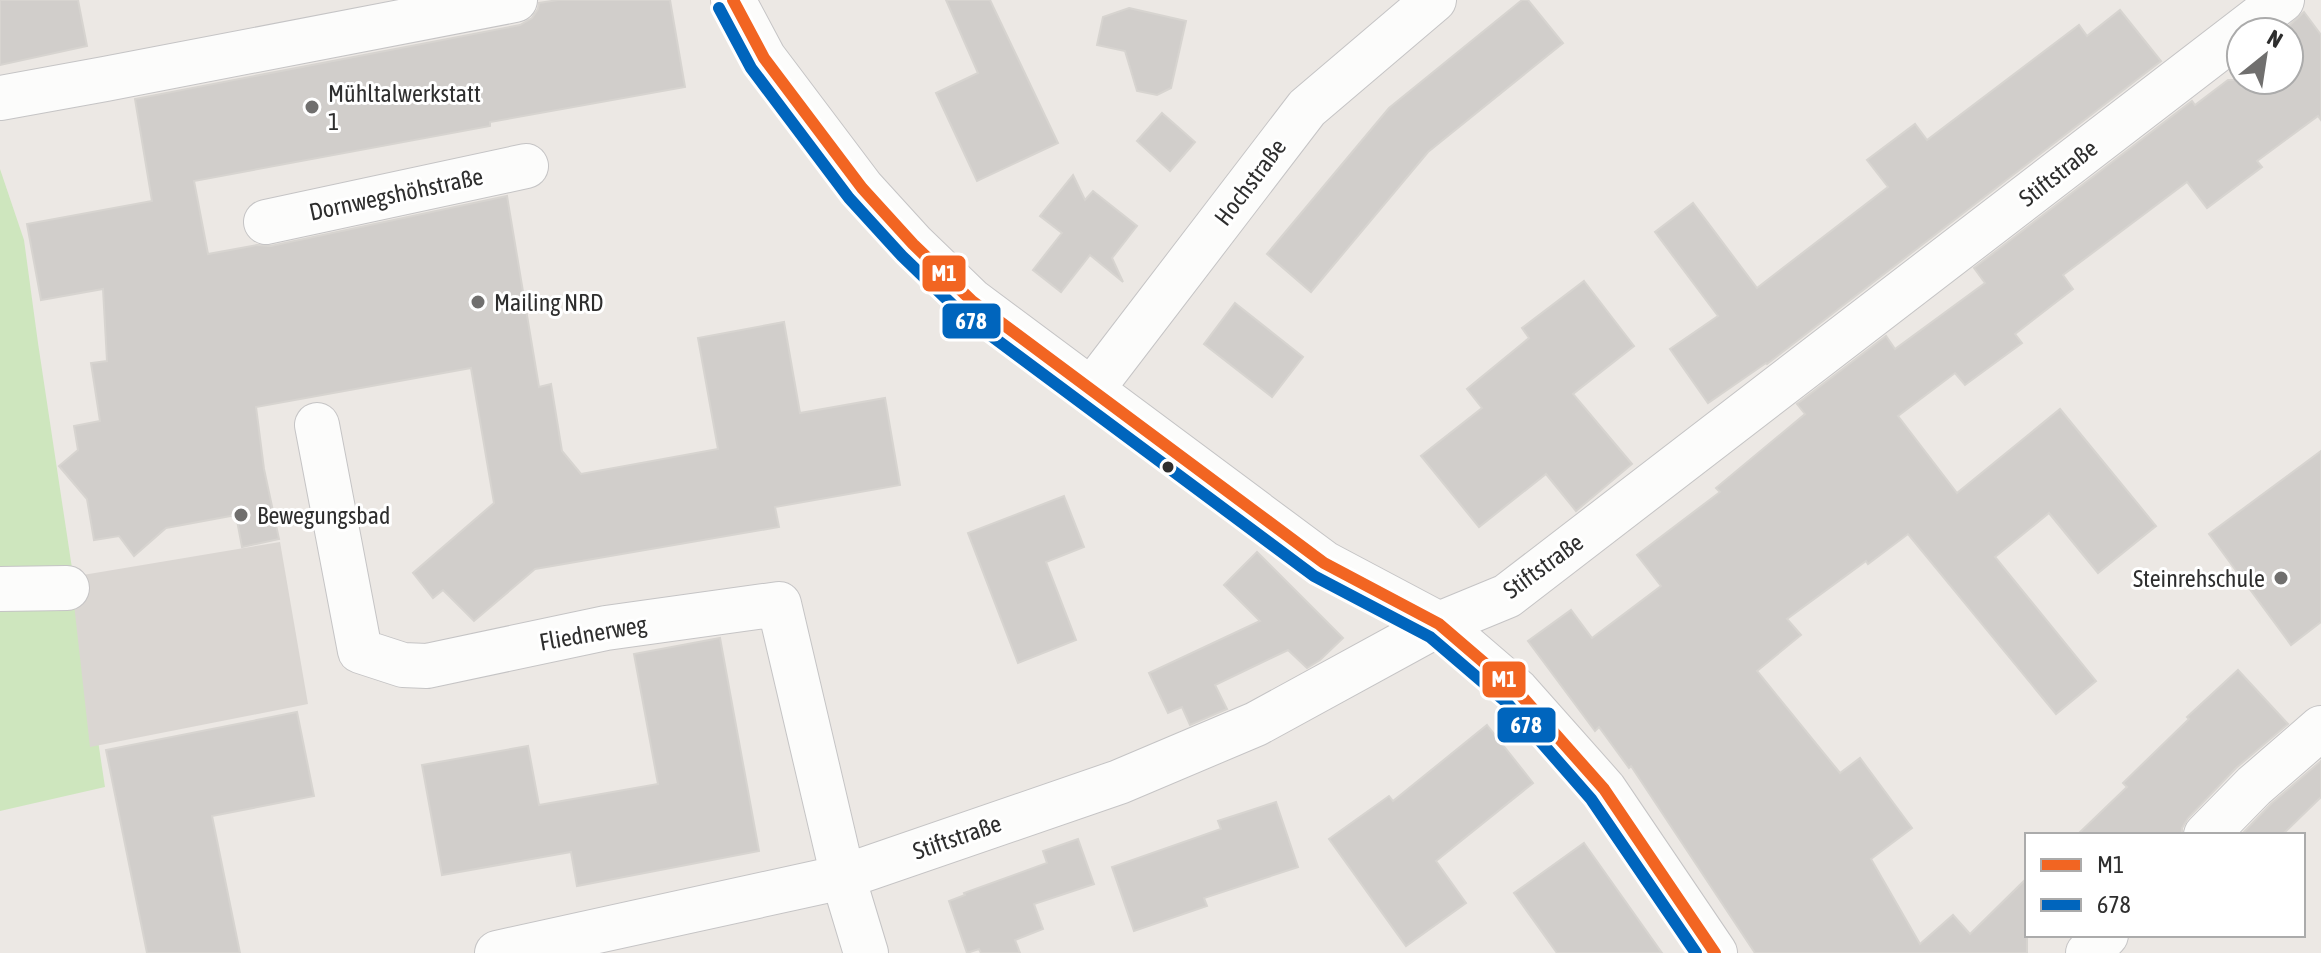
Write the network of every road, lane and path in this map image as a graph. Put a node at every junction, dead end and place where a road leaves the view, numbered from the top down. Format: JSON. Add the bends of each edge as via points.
{"nodes":[{"id":1,"x":515,"y":0,"type":"edge"},
{"id":2,"x":733,"y":0,"type":"edge"},
{"id":3,"x":1434,"y":0,"type":"edge"},
{"id":4,"x":2282,"y":0,"type":"edge"},
{"id":5,"x":0,"y":98,"type":"edge"},
{"id":6,"x":526,"y":166,"type":"dead end"},
{"id":7,"x":266,"y":222,"type":"dead end"},
{"id":8,"x":1092,"y":389,"type":"junction"},
{"id":9,"x":317,"y":425,"type":"dead end"},
{"id":10,"x":67,"y":588,"type":"dead end"},
{"id":11,"x":0,"y":589,"type":"edge"},
{"id":12,"x":1439,"y":624,"type":"junction"},
{"id":13,"x":2321,"y":728,"type":"edge"},
{"id":14,"x":2208,"y":833,"type":"edge"},
{"id":15,"x":843,"y":877,"type":"junction"},
{"id":16,"x":497,"y":953,"type":"edge"},
{"id":17,"x":866,"y":953,"type":"edge"},
{"id":18,"x":1715,"y":953,"type":"edge"}],
"edges":[{"from":1,"to":5,"type":"street"},
{"from":2,"to":8,"type":"street","via":[[764,58],[862,188],[913,244],[972,301]]},
{"from":3,"to":8,"type":"street","name":"Hochstraße","via":[[1307,108]]},
{"from":4,"to":12,"type":"street","name":"Stiftstraße","via":[[1507,596]]},
{"from":6,"to":7,"type":"street","name":"Dornwegshöhstraße"},
{"from":8,"to":12,"type":"street","via":[[1324,563]]},
{"from":9,"to":15,"type":"street","name":"Fliednerweg","via":[[360,651],[403,665],[427,666],[606,628],[779,604]]},
{"from":10,"to":11,"type":"street"},
{"from":12,"to":15,"type":"street","name":"Stiftstraße","via":[[1256,724],[1119,782]]},
{"from":12,"to":18,"type":"street","via":[[1517,691],[1604,789]]},
{"from":13,"to":14,"type":"street"},
{"from":15,"to":16,"type":"street","name":"Stiftstraße"},
{"from":15,"to":17,"type":"street"}]}
